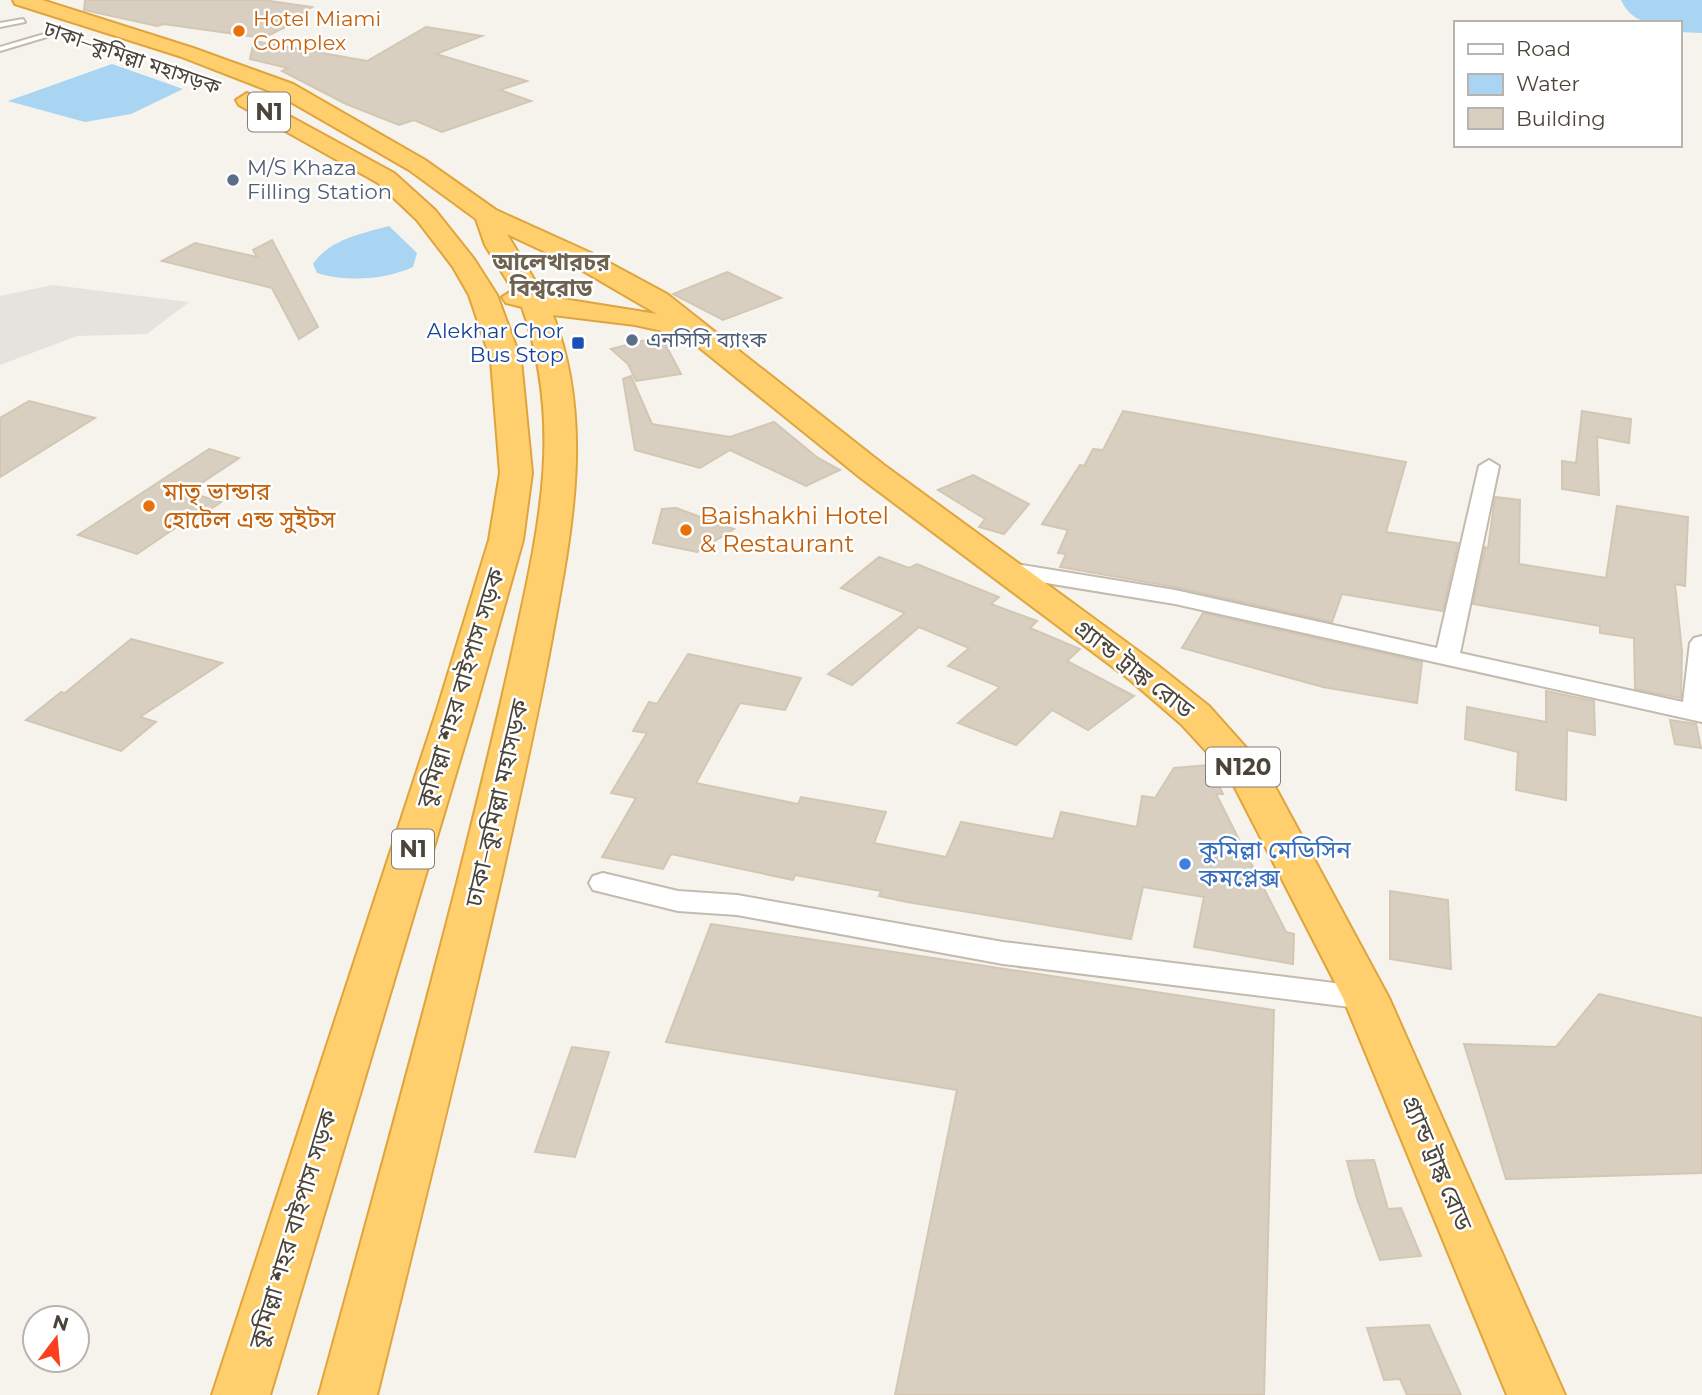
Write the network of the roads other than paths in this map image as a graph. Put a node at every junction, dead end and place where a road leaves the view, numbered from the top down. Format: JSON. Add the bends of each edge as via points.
{"nodes":[{"id":1,"x":27,"y":6,"type":"edge"},
{"id":2,"x":0,"y":13,"type":"edge"},
{"id":3,"x":0,"y":25,"type":"edge"},
{"id":4,"x":58,"y":32,"type":"junction"},
{"id":5,"x":0,"y":49,"type":"edge"},
{"id":6,"x":476,"y":208,"type":"junction"},
{"id":7,"x":506,"y":258,"type":"junction"},
{"id":8,"x":474,"y":280,"type":"junction"},
{"id":9,"x":533,"y":300,"type":"junction"},
{"id":10,"x":663,"y":305,"type":"junction"},
{"id":11,"x":635,"y":317,"type":"junction"},
{"id":12,"x":702,"y":335,"type":"junction"},
{"id":13,"x":1489,"y":466,"type":"dead end"},
{"id":14,"x":1002,"y":569,"type":"junction"},
{"id":15,"x":1702,"y":643,"type":"edge"},
{"id":16,"x":1447,"y":656,"type":"junction"},
{"id":17,"x":1698,"y":713,"type":"edge"},
{"id":18,"x":603,"y":883,"type":"dead end"},
{"id":19,"x":1366,"y":998,"type":"junction"},
{"id":20,"x":241,"y":1395,"type":"edge"},
{"id":21,"x":348,"y":1395,"type":"edge"},
{"id":22,"x":1536,"y":1395,"type":"edge"}],
"edges":[{"from":1,"to":2,"type":"highway","name":"ঢাকা–কুমিল্লা মহাসড়ক","number":"N1"},
{"from":1,"to":3,"type":"lane"},
{"from":1,"to":4,"type":"highway","name":"ঢাকা–কুমিল্লা মহাসড়ক","number":"N1"},
{"from":1,"to":6,"type":"highway","name":"ঢাকা–কুমিল্লা মহাসড়ক","number":"N1","via":[[240,70],[285,89],[362,131]]},
{"from":4,"to":5,"type":"lane"},
{"from":4,"to":8,"type":"highway","name":"ঢাকা–কুমিল্লা মহাসড়ক","number":"N1","via":[[233,93],[386,178],[426,215]]},
{"from":6,"to":7,"type":"highway","name":"ঢাকা–কুমিল্লা মহাসড়ক"},
{"from":6,"to":10,"type":"highway","name":"গ্র্যান্ড ট্রাঙ্ক রোড","number":"N120","via":[[582,259]]},
{"from":7,"to":8,"type":"highway"},
{"from":7,"to":9,"type":"highway","name":"ঢাকা–কুমিল্লা মহাসড়ক"},
{"from":8,"to":9,"type":"highway","number":"N120"},
{"from":8,"to":20,"type":"highway","name":"কুমিল্লা শহর বাইপাস সড়ক","number":"N1","via":[[506,360],[516,473],[506,540]]},
{"from":9,"to":11,"type":"highway","name":"গ্র্যান্ড ট্রাঙ্ক রোড","number":"N120","via":[[583,313]]},
{"from":9,"to":21,"type":"highway","name":"ঢাকা–কুমিল্লা মহাসড়ক","via":[[556,380],[561,455],[557,523],[517,722],[445,1026]]},
{"from":10,"to":11,"type":"highway"},
{"from":10,"to":12,"type":"highway","name":"গ্র্যান্ড ট্রাঙ্ক রোড","number":"N120"},
{"from":11,"to":12,"type":"highway","name":"গ্র্যান্ড ট্রাঙ্ক রোড","number":"N120"},
{"from":12,"to":14,"type":"highway","name":"গ্র্যান্ড ট্রাঙ্ক রোড","number":"N120"},
{"from":13,"to":16,"type":"street"},
{"from":14,"to":16,"type":"street","via":[[1175,597]]},
{"from":14,"to":19,"type":"highway","name":"গ্র্যান্ড ট্রাঙ্ক রোড","number":"N120","via":[[1143,672],[1195,715],[1246,770]]},
{"from":15,"to":17,"type":"street"},
{"from":16,"to":17,"type":"street"},
{"from":18,"to":19,"type":"street","via":[[678,901],[737,905],[1003,953]]},
{"from":19,"to":22,"type":"highway","name":"গ্র্যান্ড ট্রাঙ্ক রোড","number":"N120"}]}
